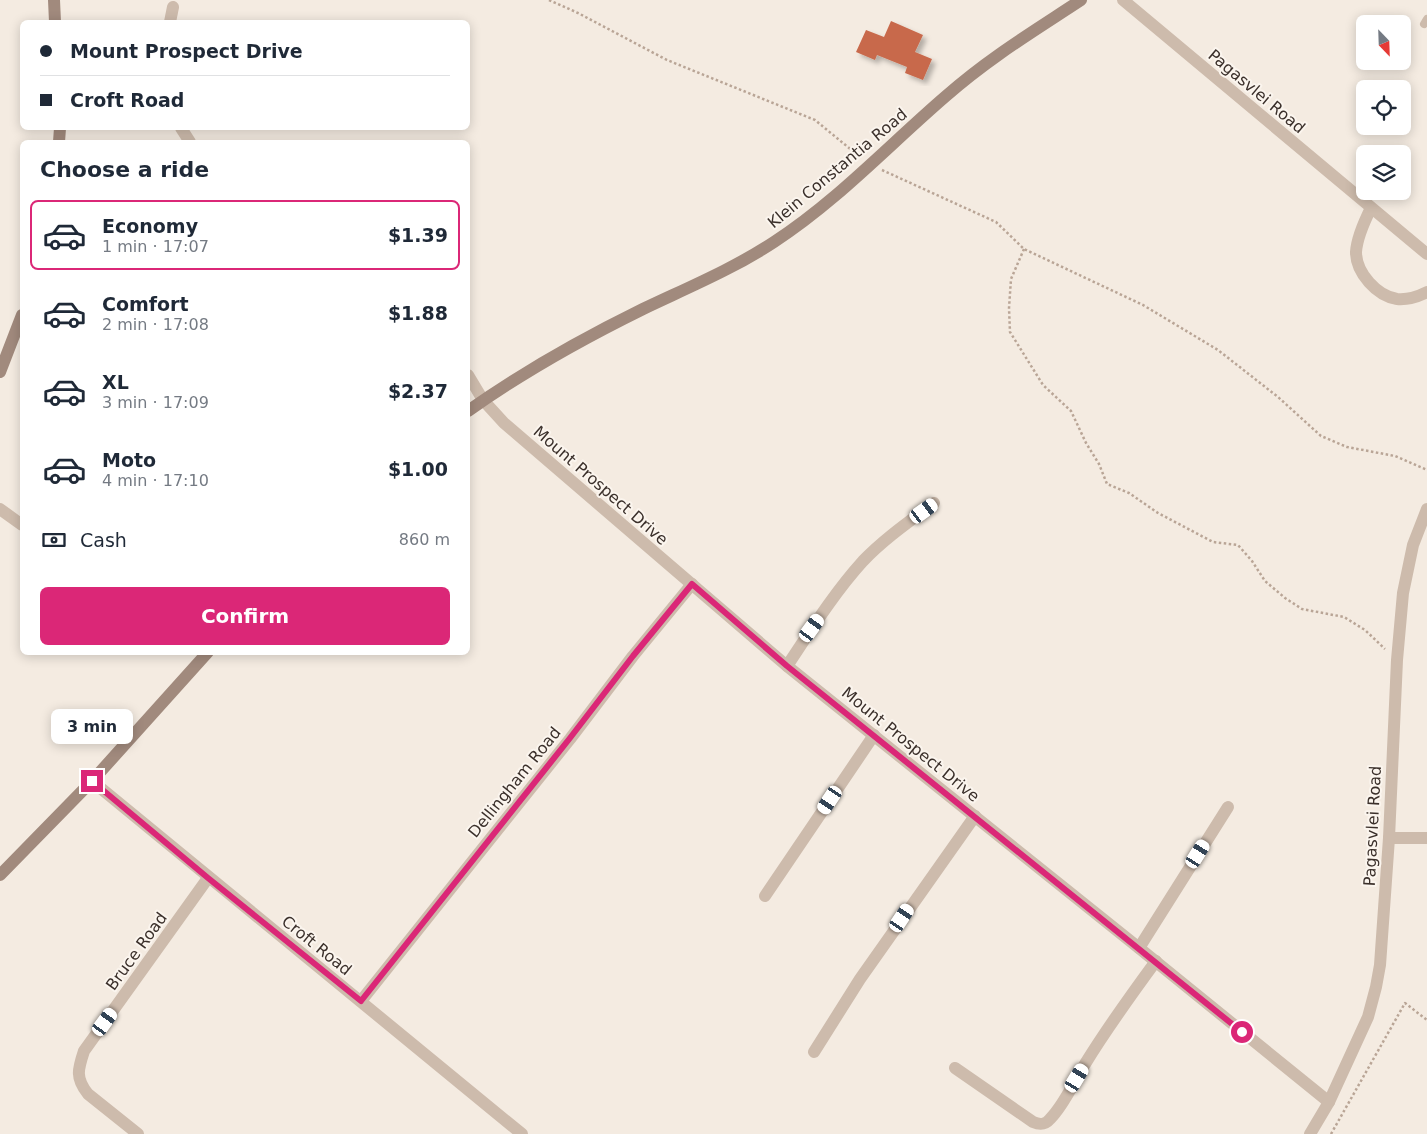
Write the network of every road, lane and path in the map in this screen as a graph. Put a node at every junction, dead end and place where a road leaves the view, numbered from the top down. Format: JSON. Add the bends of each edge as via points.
{"nodes":[{"id":1,"x":54,"y":0,"type":"edge"},
{"id":2,"x":549,"y":0,"type":"edge"},
{"id":3,"x":1081,"y":0,"type":"edge"},
{"id":4,"x":1123,"y":0,"type":"edge"},
{"id":5,"x":173,"y":7,"type":"dead end"},
{"id":6,"x":55,"y":20,"type":"edge"},
{"id":7,"x":170,"y":20,"type":"edge"},
{"id":8,"x":869,"y":164,"type":"junction"},
{"id":9,"x":1371,"y":208,"type":"junction"},
{"id":10,"x":1024,"y":249,"type":"junction"},
{"id":11,"x":1427,"y":254,"type":"edge"},
{"id":12,"x":1427,"y":292,"type":"edge"},
{"id":13,"x":20,"y":321,"type":"edge"},
{"id":14,"x":0,"y":372,"type":"edge"},
{"id":15,"x":470,"y":379,"type":"edge"},
{"id":16,"x":483,"y":400,"type":"junction"},
{"id":17,"x":470,"y":410,"type":"edge"},
{"id":18,"x":1427,"y":470,"type":"edge"},
{"id":19,"x":934,"y":503,"type":"dead end"},
{"id":20,"x":0,"y":509,"type":"edge"},
{"id":21,"x":1427,"y":509,"type":"edge"},
{"id":22,"x":20,"y":524,"type":"edge"},
{"id":23,"x":692,"y":584,"type":"junction"},
{"id":24,"x":205,"y":655,"type":"edge"},
{"id":25,"x":1397,"y":660,"type":"junction"},
{"id":26,"x":787,"y":666,"type":"junction"},
{"id":27,"x":874,"y":736,"type":"junction"},
{"id":28,"x":92,"y":781,"type":"junction"},
{"id":29,"x":1228,"y":807,"type":"dead end"},
{"id":30,"x":975,"y":816,"type":"junction"},
{"id":31,"x":1389,"y":838,"type":"junction"},
{"id":32,"x":1427,"y":838,"type":"edge"},
{"id":33,"x":14,"y":862,"type":"junction"},
{"id":34,"x":0,"y":866,"type":"edge"},
{"id":35,"x":0,"y":875,"type":"edge"},
{"id":36,"x":208,"y":878,"type":"junction"},
{"id":37,"x":765,"y":896,"type":"dead end"},
{"id":38,"x":1139,"y":948,"type":"junction"},
{"id":39,"x":1156,"y":961,"type":"junction"},
{"id":40,"x":361,"y":1001,"type":"junction"},
{"id":41,"x":1427,"y":1020,"type":"edge"},
{"id":42,"x":814,"y":1052,"type":"dead end"},
{"id":43,"x":955,"y":1068,"type":"dead end"},
{"id":44,"x":1328,"y":1102,"type":"junction"},
{"id":45,"x":138,"y":1134,"type":"edge"},
{"id":46,"x":522,"y":1134,"type":"edge"},
{"id":47,"x":1310,"y":1134,"type":"edge"},
{"id":48,"x":1331,"y":1134,"type":"edge"}],
"edges":[{"from":1,"to":6,"type":"street"},
{"from":2,"to":8,"type":"path","via":[[667,60],[815,120]]},
{"from":3,"to":8,"type":"street","name":"Klein Constantia Road","via":[[995,56]]},
{"from":4,"to":9,"type":"street","name":"Pagasvlei Road"},
{"from":5,"to":7,"type":"street"},
{"from":8,"to":10,"type":"path","via":[[996,222]]},
{"from":8,"to":16,"type":"street","name":"Klein Constantia Road","via":[[811,215],[764,248],[576,343]]},
{"from":9,"to":11,"type":"street","name":"Pagasvlei Road"},
{"from":9,"to":12,"type":"street","via":[[1360,232],[1356,253],[1363,275],[1383,294],[1395,299],[1407,300]]},
{"from":10,"to":18,"type":"path","via":[[1143,305],[1218,350],[1321,436],[1348,447],[1396,456]]},
{"from":10,"to":25,"type":"path","via":[[1011,279],[1010,332],[1043,384],[1071,411],[1107,484],[1129,493],[1158,513],[1213,542],[1238,546],[1264,581],[1285,598],[1302,609],[1344,617],[1364,630]]},
{"from":13,"to":14,"type":"street"},
{"from":15,"to":16,"type":"street","name":"Mount Prospect Drive"},
{"from":16,"to":17,"type":"street","name":"Klein Constantia Road"},
{"from":16,"to":23,"type":"street","name":"Mount Prospect Drive","via":[[504,423]]},
{"from":19,"to":26,"type":"street","via":[[863,561]]},
{"from":20,"to":22,"type":"street"},
{"from":21,"to":25,"type":"street","name":"Pagasvlei Road","via":[[1407,570]]},
{"from":23,"to":26,"type":"street","name":"Mount Prospect Drive"},
{"from":23,"to":40,"type":"street","name":"Dellingham Road"},
{"from":24,"to":28,"type":"street"},
{"from":25,"to":31,"type":"street","name":"Pagasvlei Road"},
{"from":26,"to":27,"type":"street","name":"Mount Prospect Drive"},
{"from":27,"to":30,"type":"street","name":"Mount Prospect Drive"},
{"from":27,"to":37,"type":"street"},
{"from":28,"to":33,"type":"street"},
{"from":28,"to":36,"type":"street","name":"Croft Road"},
{"from":29,"to":38,"type":"street"},
{"from":30,"to":38,"type":"street","name":"Mount Prospect Drive"},
{"from":30,"to":42,"type":"street","via":[[860,979]]},
{"from":31,"to":32,"type":"street"},
{"from":31,"to":44,"type":"street","name":"Pagasvlei Road","via":[[1380,965],[1373,1002]]},
{"from":33,"to":34,"type":"street"},
{"from":33,"to":35,"type":"street"},
{"from":36,"to":40,"type":"street","name":"Croft Road"},
{"from":36,"to":45,"type":"street","name":"Bruce Road","via":[[84,1051],[79,1065],[78,1076],[88,1094]]},
{"from":38,"to":39,"type":"street","name":"Mount Prospect Drive"},
{"from":39,"to":43,"type":"street","via":[[1110,1024],[1061,1105],[1045,1123],[1033,1122]]},
{"from":39,"to":44,"type":"street","name":"Mount Prospect Drive"},
{"from":40,"to":46,"type":"street","name":"Croft Road"},
{"from":41,"to":48,"type":"path","via":[[1405,1002]]},
{"from":44,"to":47,"type":"street","name":"Pagasvlei Road"}]}
